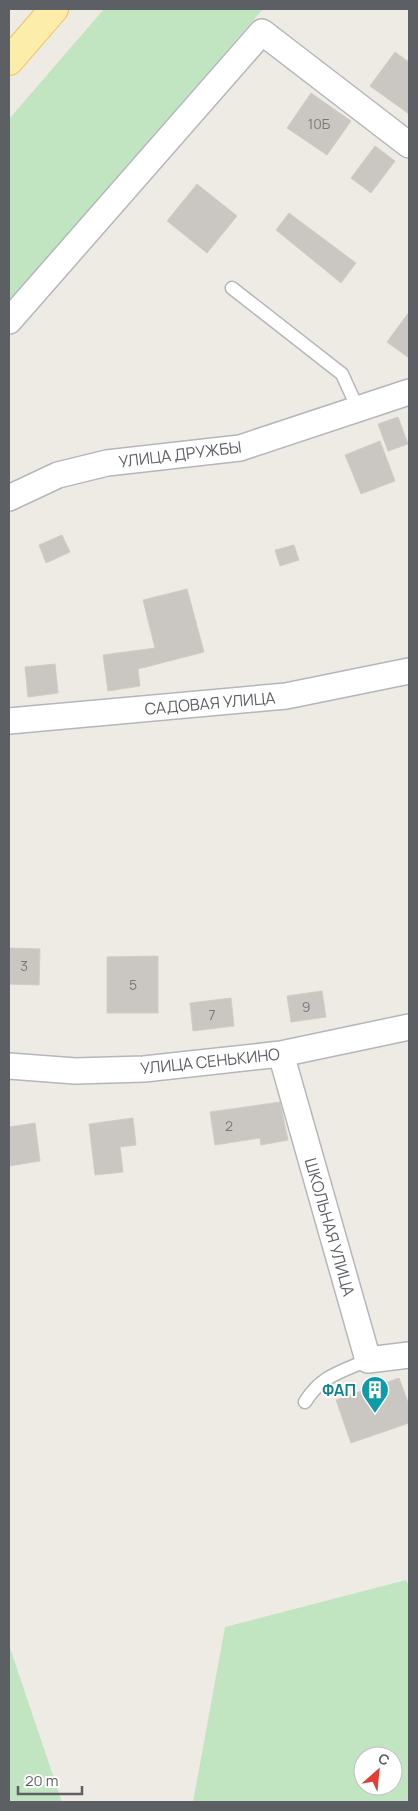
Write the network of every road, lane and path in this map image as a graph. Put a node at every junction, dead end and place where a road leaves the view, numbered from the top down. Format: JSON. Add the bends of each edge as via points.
{"nodes":[{"id":1,"x":54,"y":9,"type":"edge"},
{"id":2,"x":9,"y":61,"type":"edge"},
{"id":3,"x":409,"y":145,"type":"edge"},
{"id":4,"x":232,"y":288,"type":"dead end"},
{"id":5,"x":9,"y":321,"type":"edge"},
{"id":6,"x":409,"y":392,"type":"edge"},
{"id":7,"x":358,"y":410,"type":"junction"},
{"id":8,"x":9,"y":498,"type":"edge"},
{"id":9,"x":409,"y":670,"type":"edge"},
{"id":10,"x":9,"y":721,"type":"edge"},
{"id":11,"x":409,"y":1027,"type":"edge"},
{"id":12,"x":281,"y":1054,"type":"junction"},
{"id":13,"x":9,"y":1066,"type":"edge"},
{"id":14,"x":409,"y":1354,"type":"edge"},
{"id":15,"x":368,"y":1360,"type":"junction"},
{"id":16,"x":305,"y":1402,"type":"dead end"}],
"edges":[{"from":1,"to":2,"type":"main road"},
{"from":3,"to":5,"type":"street","via":[[262,32]]},
{"from":4,"to":7,"type":"lane","via":[[342,374]]},
{"from":6,"to":7,"type":"street","name":"УЛИЦА ДРУЖБЫ"},
{"from":7,"to":8,"type":"street","name":"УЛИЦА ДРУЖБЫ","via":[[240,448],[107,463],[58,475]]},
{"from":9,"to":10,"type":"street","name":"САДОВАЯ УЛИЦА","via":[[286,696]]},
{"from":11,"to":12,"type":"street","name":"УЛИЦА СЕНЬКИНО"},
{"from":12,"to":13,"type":"street","name":"УЛИЦА СЕНЬКИНО","via":[[144,1069],[76,1071]]},
{"from":12,"to":15,"type":"street","name":"ШКОЛЬНАЯ УЛИЦА"},
{"from":14,"to":15,"type":"street"},
{"from":15,"to":16,"type":"lane","via":[[324,1379]]}]}
